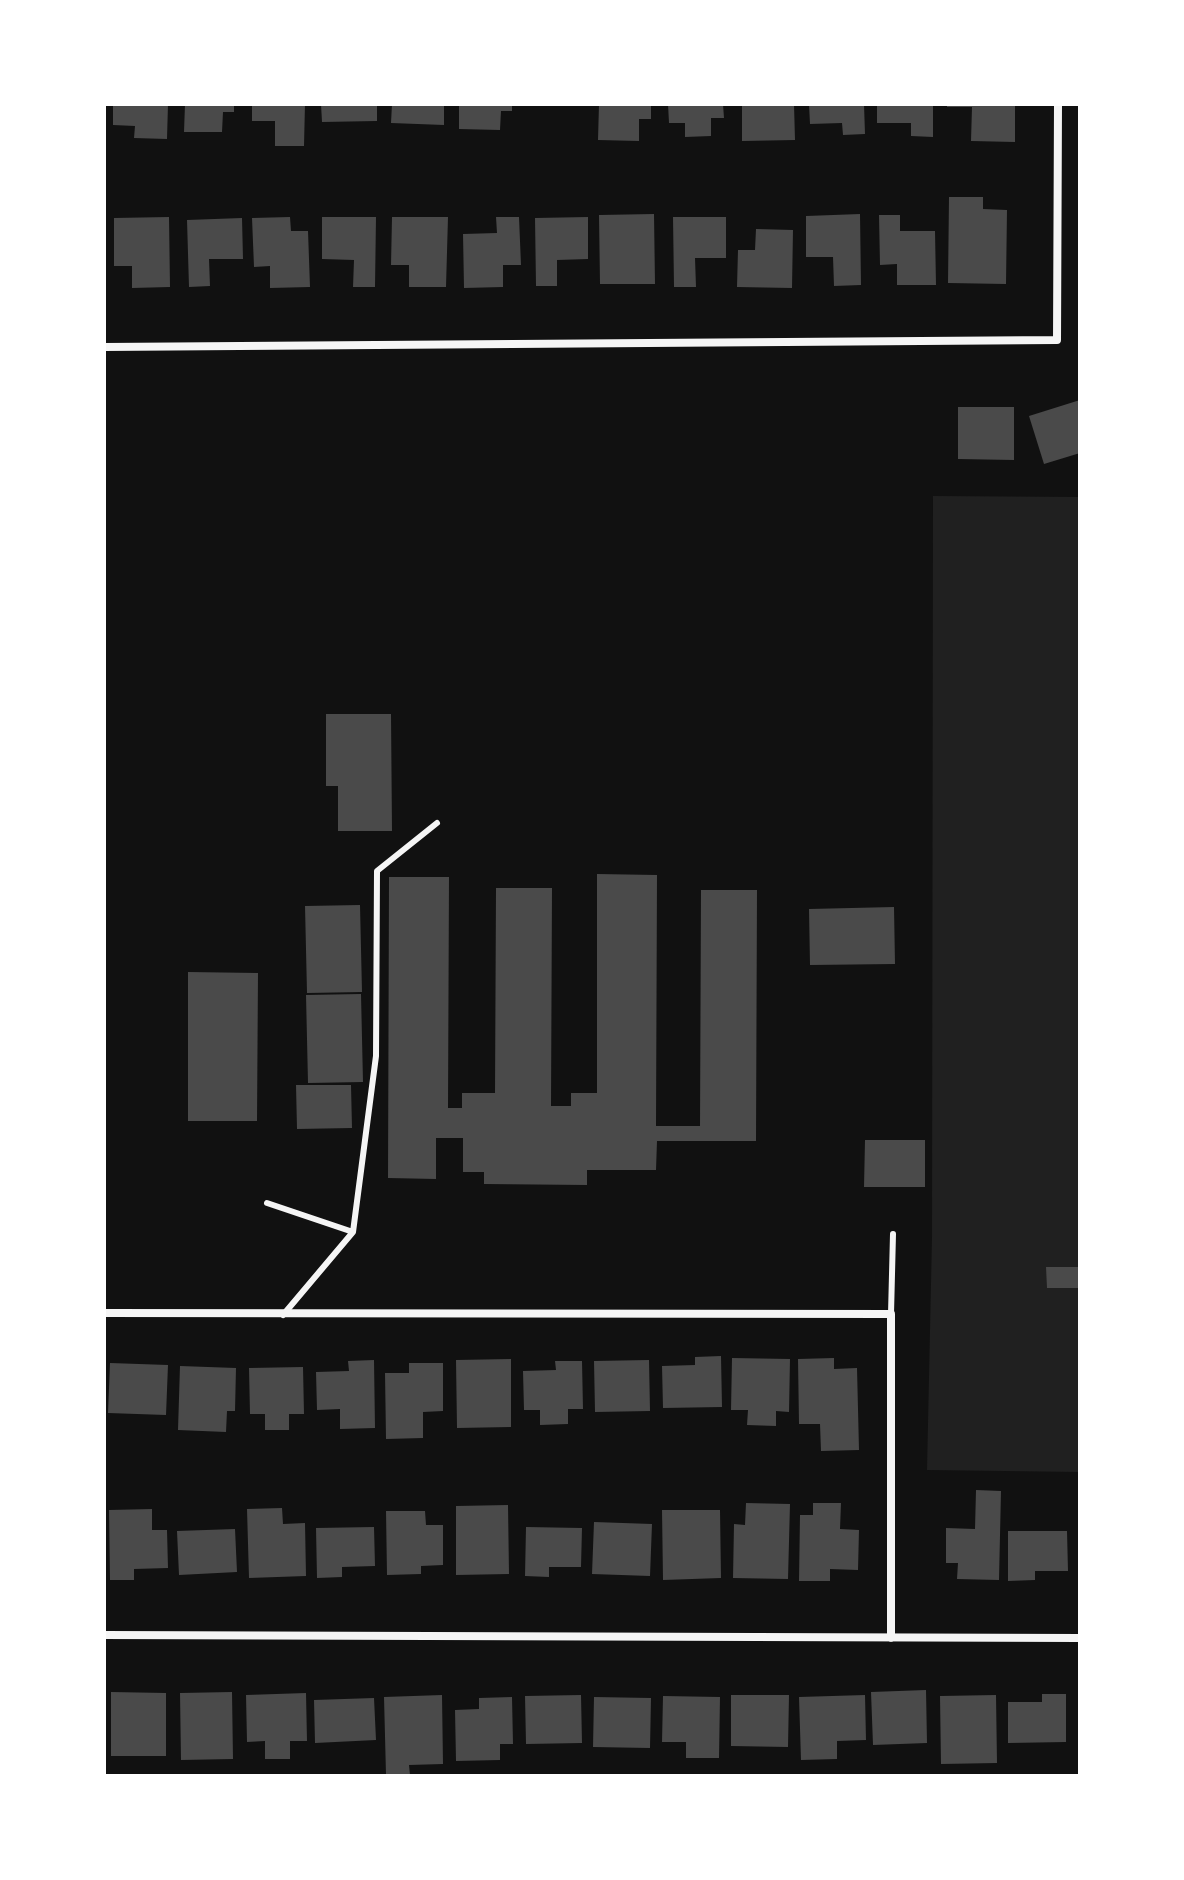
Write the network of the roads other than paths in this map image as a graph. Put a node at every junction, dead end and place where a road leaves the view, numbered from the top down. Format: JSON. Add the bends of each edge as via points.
{"nodes":[{"id":1,"x":1058,"y":104,"type":"edge"},
{"id":2,"x":104,"y":347,"type":"edge"},
{"id":3,"x":437,"y":823,"type":"dead end"},
{"id":4,"x":267,"y":1203,"type":"dead end"},
{"id":5,"x":353,"y":1232,"type":"junction"},
{"id":6,"x":893,"y":1234,"type":"dead end"},
{"id":7,"x":104,"y":1313,"type":"edge"},
{"id":8,"x":891,"y":1314,"type":"junction"},
{"id":9,"x":283,"y":1315,"type":"junction"},
{"id":10,"x":104,"y":1635,"type":"edge"},
{"id":11,"x":891,"y":1638,"type":"junction"},
{"id":12,"x":1080,"y":1638,"type":"edge"}],
"edges":[{"from":1,"to":2,"type":"street","via":[[1057,340]]},
{"from":3,"to":5,"type":"lane","via":[[377,871],[376,1056]]},
{"from":4,"to":5,"type":"lane"},
{"from":5,"to":9,"type":"lane"},
{"from":6,"to":8,"type":"lane"},
{"from":7,"to":9,"type":"street"},
{"from":8,"to":9,"type":"street"},
{"from":8,"to":11,"type":"street"},
{"from":10,"to":11,"type":"street"},
{"from":11,"to":12,"type":"street"}]}
